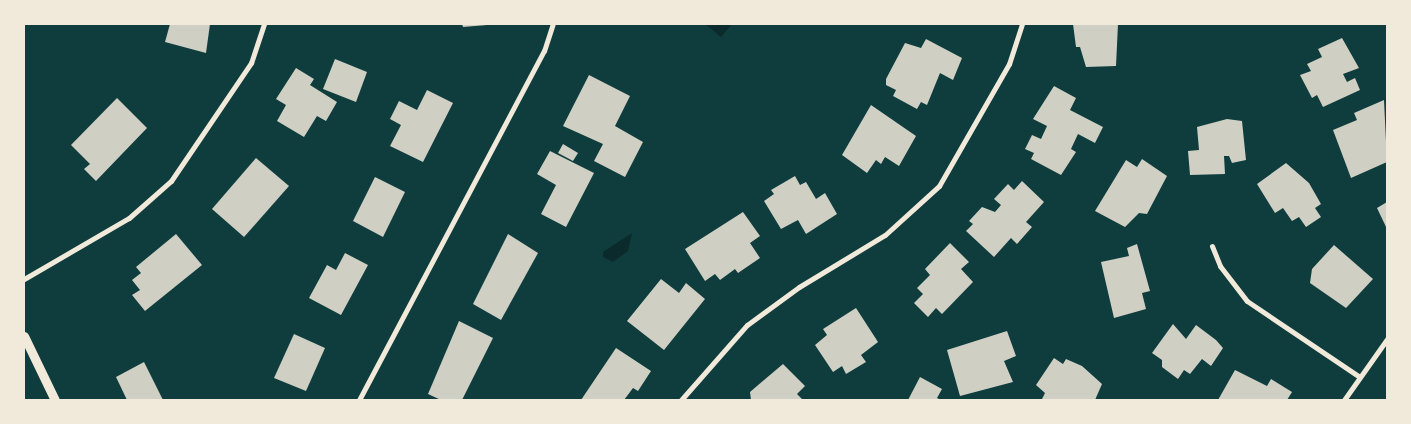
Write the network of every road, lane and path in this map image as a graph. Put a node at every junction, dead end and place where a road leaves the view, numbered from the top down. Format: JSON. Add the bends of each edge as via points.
{"nodes":[{"id":1,"x":264,"y":24,"type":"edge"},
{"id":2,"x":554,"y":24,"type":"edge"},
{"id":3,"x":1022,"y":24,"type":"edge"},
{"id":4,"x":1212,"y":246,"type":"dead end"},
{"id":5,"x":24,"y":279,"type":"edge"},
{"id":6,"x":24,"y":336,"type":"edge"},
{"id":7,"x":1387,"y":339,"type":"edge"},
{"id":8,"x":1358,"y":376,"type":"junction"},
{"id":9,"x":54,"y":400,"type":"edge"},
{"id":10,"x":359,"y":400,"type":"edge"},
{"id":11,"x":681,"y":400,"type":"edge"},
{"id":12,"x":1344,"y":400,"type":"edge"}],
"edges":[{"from":1,"to":5,"type":"street","via":[[251,63],[171,181],[129,218]]},
{"from":2,"to":10,"type":"street","via":[[544,51]]},
{"from":3,"to":11,"type":"street","via":[[1009,64],[939,186],[885,235],[799,287],[747,325]]},
{"from":4,"to":8,"type":"street","via":[[1220,266],[1247,301]]},
{"from":6,"to":9,"type":"street"},
{"from":7,"to":8,"type":"street"},
{"from":8,"to":12,"type":"street"}]}
